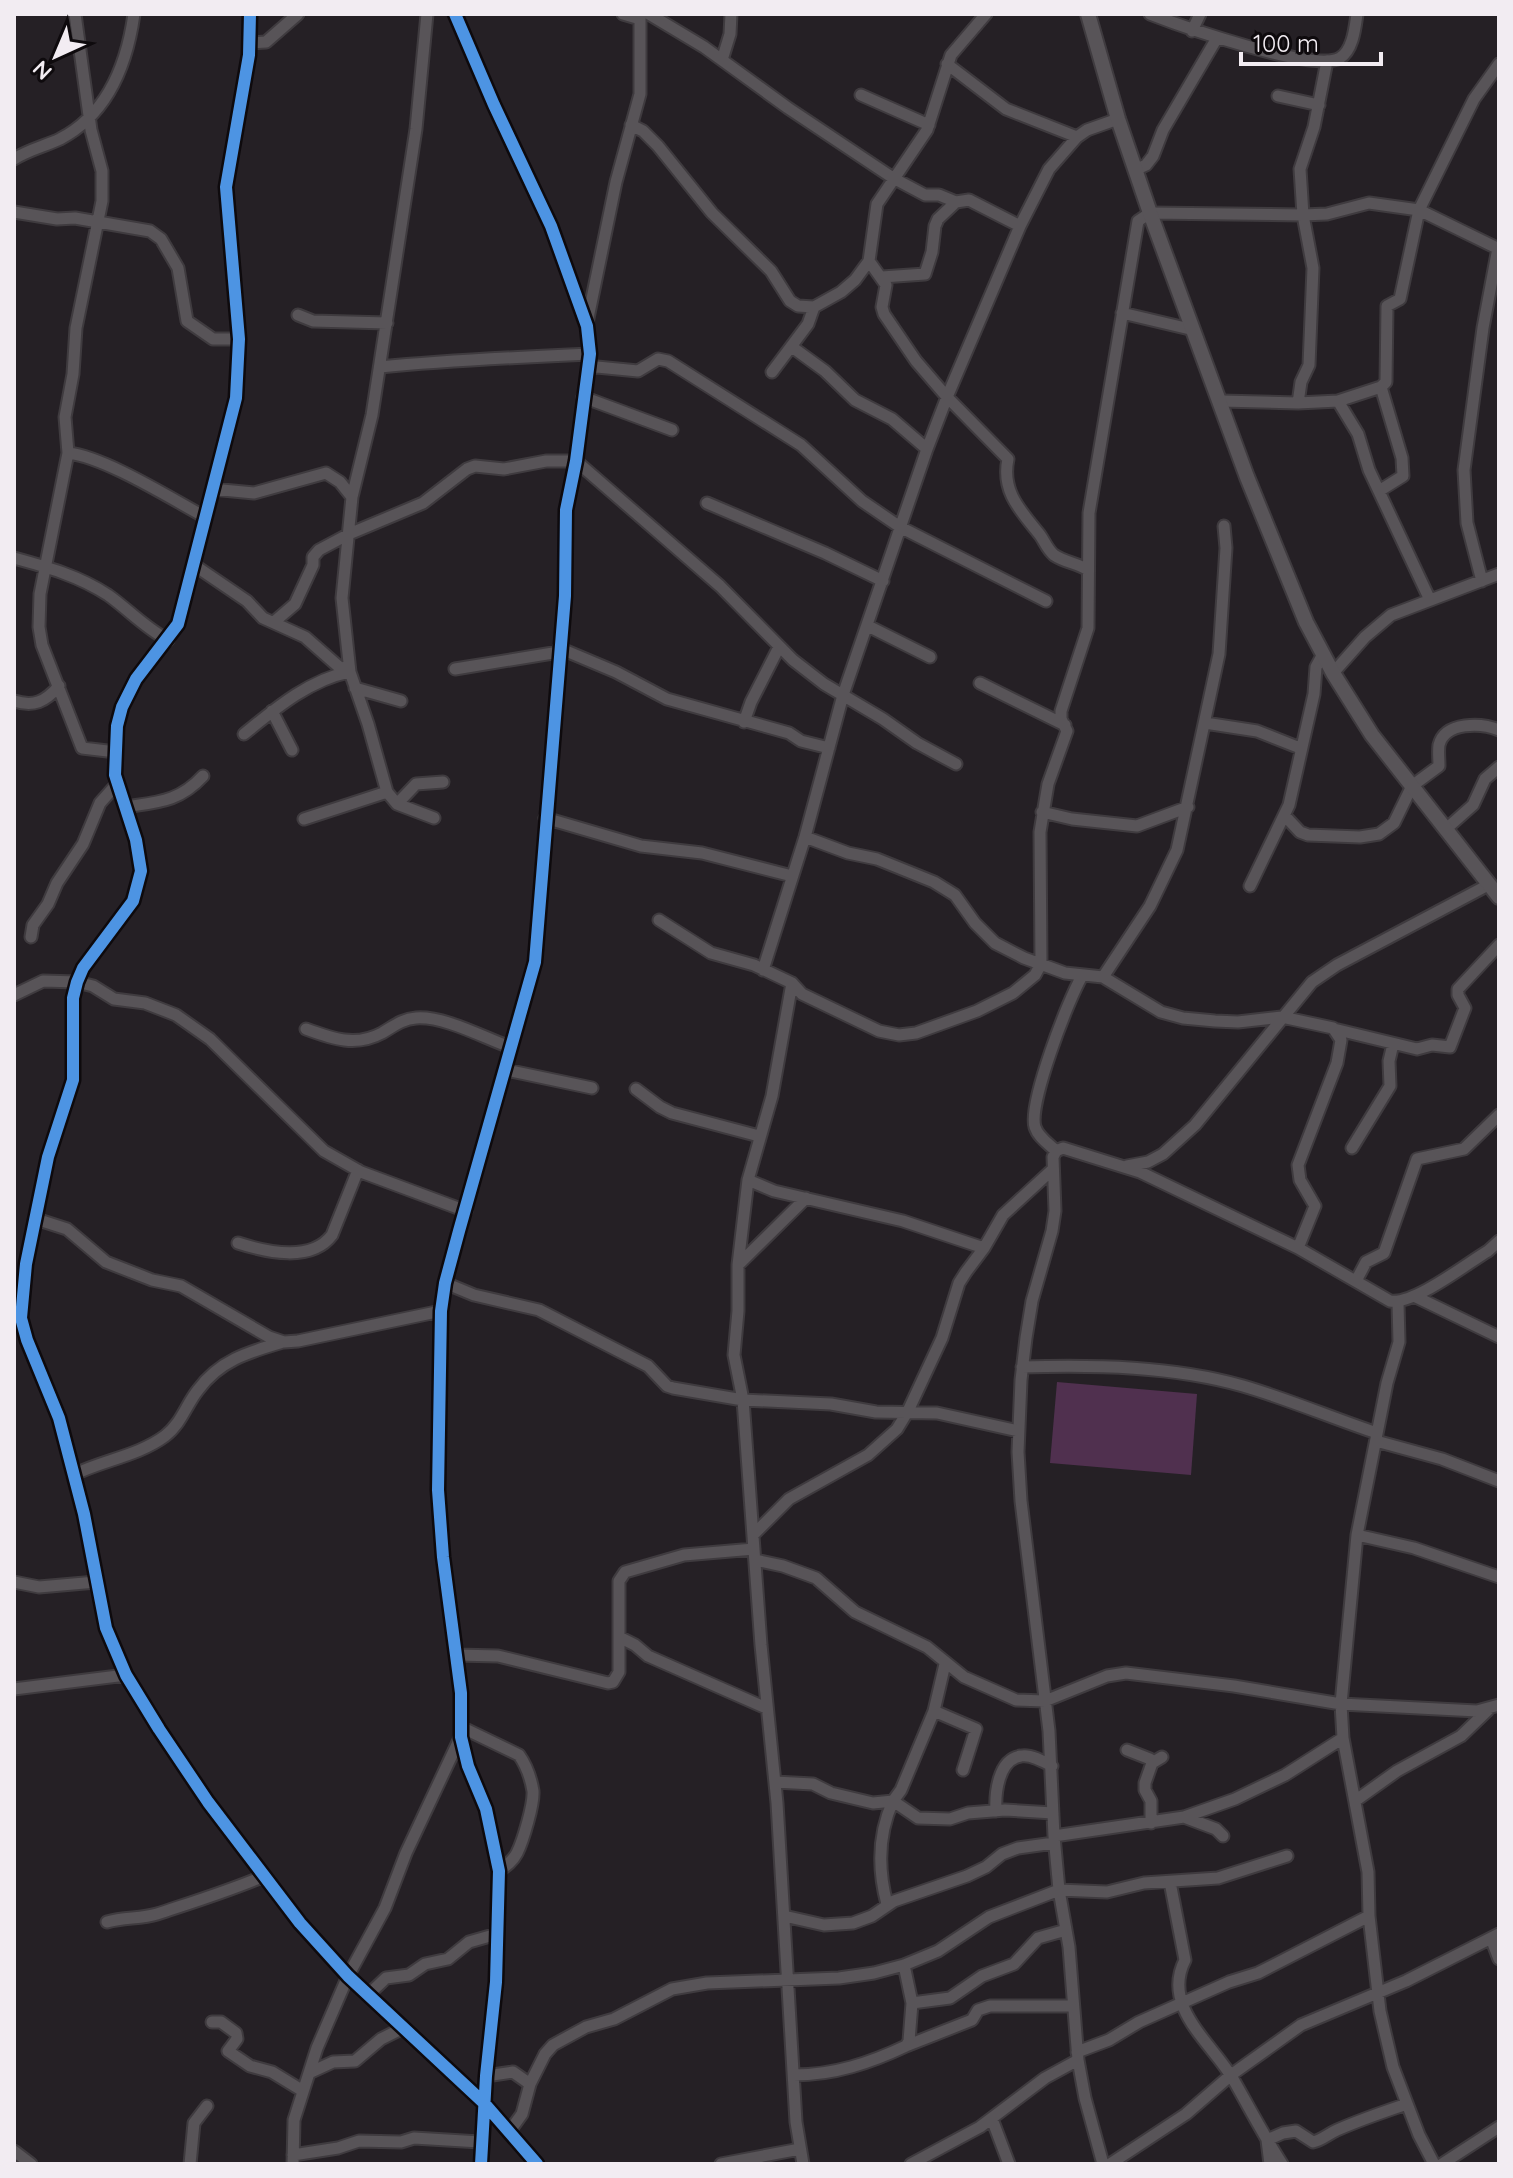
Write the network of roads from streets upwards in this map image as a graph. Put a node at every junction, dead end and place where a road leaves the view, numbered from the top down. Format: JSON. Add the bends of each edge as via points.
{"nodes":[{"id":1,"x":75,"y":14,"type":"edge"},
{"id":2,"x":134,"y":14,"type":"edge"},
{"id":3,"x":250,"y":14,"type":"edge"},
{"id":4,"x":298,"y":14,"type":"edge"},
{"id":5,"x":427,"y":14,"type":"edge"},
{"id":6,"x":455,"y":14,"type":"edge"},
{"id":7,"x":623,"y":14,"type":"edge"},
{"id":8,"x":731,"y":14,"type":"edge"},
{"id":9,"x":986,"y":14,"type":"edge"},
{"id":10,"x":1088,"y":14,"type":"edge"},
{"id":11,"x":1150,"y":14,"type":"edge"},
{"id":12,"x":1200,"y":14,"type":"edge"},
{"id":13,"x":1357,"y":14,"type":"edge"},
{"id":14,"x":643,"y":16,"type":"edge"},
{"id":15,"x":1192,"y":31,"type":"junction"},
{"id":16,"x":1217,"y":38,"type":"junction"},
{"id":17,"x":251,"y":43,"type":"junction"},
{"id":18,"x":722,"y":60,"type":"junction"},
{"id":19,"x":1327,"y":61,"type":"junction"},
{"id":20,"x":947,"y":64,"type":"junction"},
{"id":21,"x":1499,"y":64,"type":"edge"},
{"id":22,"x":861,"y":95,"type":"dead end"},
{"id":23,"x":1278,"y":96,"type":"dead end"},
{"id":24,"x":1319,"y":105,"type":"junction"},
{"id":25,"x":90,"y":117,"type":"junction"},
{"id":26,"x":1118,"y":119,"type":"junction"},
{"id":27,"x":631,"y":125,"type":"junction"},
{"id":28,"x":929,"y":125,"type":"junction"},
{"id":29,"x":1077,"y":137,"type":"junction"},
{"id":30,"x":14,"y":159,"type":"edge"},
{"id":31,"x":1135,"y":170,"type":"junction"},
{"id":32,"x":893,"y":178,"type":"junction"},
{"id":33,"x":956,"y":202,"type":"junction"},
{"id":34,"x":1419,"y":210,"type":"junction"},
{"id":35,"x":14,"y":212,"type":"edge"},
{"id":36,"x":1150,"y":213,"type":"junction"},
{"id":37,"x":1303,"y":215,"type":"junction"},
{"id":38,"x":96,"y":223,"type":"junction"},
{"id":39,"x":1020,"y":226,"type":"junction"},
{"id":40,"x":1499,"y":249,"type":"edge"},
{"id":41,"x":869,"y":261,"type":"junction"},
{"id":42,"x":882,"y":277,"type":"junction"},
{"id":43,"x":814,"y":307,"type":"junction"},
{"id":44,"x":1122,"y":313,"type":"junction"},
{"id":45,"x":298,"y":315,"type":"dead end"},
{"id":46,"x":387,"y":323,"type":"junction"},
{"id":47,"x":587,"y":326,"type":"junction"},
{"id":48,"x":1194,"y":330,"type":"junction"},
{"id":49,"x":239,"y":339,"type":"junction"},
{"id":50,"x":792,"y":347,"type":"junction"},
{"id":51,"x":590,"y":354,"type":"junction"},
{"id":52,"x":380,"y":367,"type":"junction"},
{"id":53,"x":588,"y":369,"type":"junction"},
{"id":54,"x":772,"y":372,"type":"dead end"},
{"id":55,"x":1381,"y":387,"type":"junction"},
{"id":56,"x":583,"y":397,"type":"junction"},
{"id":57,"x":947,"y":397,"type":"junction"},
{"id":58,"x":1221,"y":401,"type":"junction"},
{"id":59,"x":1338,"y":401,"type":"junction"},
{"id":60,"x":1298,"y":403,"type":"junction"},
{"id":61,"x":672,"y":430,"type":"dead end"},
{"id":62,"x":927,"y":449,"type":"junction"},
{"id":63,"x":68,"y":453,"type":"junction"},
{"id":64,"x":576,"y":461,"type":"junction"},
{"id":65,"x":212,"y":489,"type":"junction"},
{"id":66,"x":1379,"y":491,"type":"junction"},
{"id":67,"x":352,"y":497,"type":"junction"},
{"id":68,"x":707,"y":503,"type":"dead end"},
{"id":69,"x":205,"y":517,"type":"junction"},
{"id":70,"x":1224,"y":526,"type":"dead end"},
{"id":71,"x":900,"y":527,"type":"junction"},
{"id":72,"x":349,"y":534,"type":"junction"},
{"id":73,"x":14,"y":558,"type":"edge"},
{"id":74,"x":194,"y":565,"type":"junction"},
{"id":75,"x":45,"y":566,"type":"junction"},
{"id":76,"x":1088,"y":570,"type":"junction"},
{"id":77,"x":1499,"y":574,"type":"edge"},
{"id":78,"x":883,"y":581,"type":"junction"},
{"id":79,"x":1482,"y":581,"type":"junction"},
{"id":80,"x":1430,"y":600,"type":"junction"},
{"id":81,"x":1046,"y":601,"type":"dead end"},
{"id":82,"x":274,"y":622,"type":"junction"},
{"id":83,"x":868,"y":626,"type":"junction"},
{"id":84,"x":168,"y":640,"type":"junction"},
{"id":85,"x":779,"y":647,"type":"junction"},
{"id":86,"x":559,"y":650,"type":"junction"},
{"id":87,"x":1322,"y":656,"type":"junction"},
{"id":88,"x":930,"y":657,"type":"dead end"},
{"id":89,"x":455,"y":669,"type":"dead end"},
{"id":90,"x":350,"y":672,"type":"junction"},
{"id":91,"x":1333,"y":673,"type":"junction"},
{"id":92,"x":980,"y":683,"type":"dead end"},
{"id":93,"x":59,"y":686,"type":"junction"},
{"id":94,"x":355,"y":688,"type":"junction"},
{"id":95,"x":843,"y":695,"type":"junction"},
{"id":96,"x":14,"y":701,"type":"edge"},
{"id":97,"x":401,"y":701,"type":"dead end"},
{"id":98,"x":272,"y":711,"type":"junction"},
{"id":99,"x":744,"y":722,"type":"junction"},
{"id":100,"x":1205,"y":723,"type":"junction"},
{"id":101,"x":1065,"y":725,"type":"junction"},
{"id":102,"x":1499,"y":730,"type":"edge"},
{"id":103,"x":244,"y":734,"type":"dead end"},
{"id":104,"x":829,"y":748,"type":"junction"},
{"id":105,"x":1300,"y":748,"type":"junction"},
{"id":106,"x":292,"y":750,"type":"dead end"},
{"id":107,"x":116,"y":752,"type":"junction"},
{"id":108,"x":956,"y":764,"type":"dead end"},
{"id":109,"x":1499,"y":767,"type":"edge"},
{"id":110,"x":203,"y":776,"type":"dead end"},
{"id":111,"x":443,"y":782,"type":"dead end"},
{"id":112,"x":116,"y":785,"type":"junction"},
{"id":113,"x":1412,"y":786,"type":"junction"},
{"id":114,"x":387,"y":792,"type":"junction"},
{"id":115,"x":397,"y":804,"type":"junction"},
{"id":116,"x":125,"y":807,"type":"junction"},
{"id":117,"x":1188,"y":807,"type":"junction"},
{"id":118,"x":1042,"y":812,"type":"junction"},
{"id":119,"x":1285,"y":816,"type":"junction"},
{"id":120,"x":434,"y":818,"type":"dead end"},
{"id":121,"x":545,"y":818,"type":"junction"},
{"id":122,"x":304,"y":819,"type":"dead end"},
{"id":123,"x":1446,"y":829,"type":"junction"},
{"id":124,"x":805,"y":837,"type":"junction"},
{"id":125,"x":792,"y":876,"type":"junction"},
{"id":126,"x":1250,"y":886,"type":"dead end"},
{"id":127,"x":1496,"y":891,"type":"edge"},
{"id":128,"x":659,"y":920,"type":"dead end"},
{"id":129,"x":31,"y":937,"type":"dead end"},
{"id":130,"x":1499,"y":945,"type":"edge"},
{"id":131,"x":1041,"y":964,"type":"junction"},
{"id":132,"x":763,"y":970,"type":"junction"},
{"id":133,"x":1082,"y":976,"type":"junction"},
{"id":134,"x":1103,"y":977,"type":"junction"},
{"id":135,"x":77,"y":982,"type":"junction"},
{"id":136,"x":792,"y":983,"type":"junction"},
{"id":137,"x":14,"y":995,"type":"edge"},
{"id":138,"x":1282,"y":1017,"type":"junction"},
{"id":139,"x":1333,"y":1028,"type":"junction"},
{"id":140,"x":306,"y":1029,"type":"dead end"},
{"id":141,"x":1393,"y":1044,"type":"junction"},
{"id":142,"x":510,"y":1047,"type":"junction"},
{"id":143,"x":506,"y":1070,"type":"junction"},
{"id":144,"x":592,"y":1088,"type":"dead end"},
{"id":145,"x":636,"y":1089,"type":"dead end"},
{"id":146,"x":1499,"y":1115,"type":"edge"},
{"id":147,"x":759,"y":1136,"type":"junction"},
{"id":148,"x":1352,"y":1148,"type":"dead end"},
{"id":149,"x":1056,"y":1151,"type":"junction"},
{"id":150,"x":1126,"y":1166,"type":"junction"},
{"id":151,"x":358,"y":1170,"type":"junction"},
{"id":152,"x":1052,"y":1170,"type":"junction"},
{"id":153,"x":748,"y":1180,"type":"junction"},
{"id":154,"x":806,"y":1198,"type":"junction"},
{"id":155,"x":466,"y":1211,"type":"junction"},
{"id":156,"x":36,"y":1219,"type":"junction"},
{"id":157,"x":1499,"y":1241,"type":"edge"},
{"id":158,"x":238,"y":1243,"type":"dead end"},
{"id":159,"x":984,"y":1248,"type":"junction"},
{"id":160,"x":1298,"y":1248,"type":"junction"},
{"id":161,"x":738,"y":1265,"type":"junction"},
{"id":162,"x":1356,"y":1281,"type":"junction"},
{"id":163,"x":445,"y":1283,"type":"junction"},
{"id":164,"x":1414,"y":1296,"type":"junction"},
{"id":165,"x":1398,"y":1303,"type":"junction"},
{"id":166,"x":441,"y":1311,"type":"junction"},
{"id":167,"x":16,"y":1316,"type":"edge"},
{"id":168,"x":1499,"y":1337,"type":"edge"},
{"id":169,"x":284,"y":1342,"type":"junction"},
{"id":170,"x":1022,"y":1367,"type":"junction"},
{"id":171,"x":743,"y":1400,"type":"junction"},
{"id":172,"x":908,"y":1411,"type":"junction"},
{"id":173,"x":1018,"y":1431,"type":"junction"},
{"id":174,"x":1376,"y":1437,"type":"junction"},
{"id":175,"x":73,"y":1475,"type":"junction"},
{"id":176,"x":1499,"y":1481,"type":"edge"},
{"id":177,"x":753,"y":1535,"type":"junction"},
{"id":178,"x":1357,"y":1535,"type":"junction"},
{"id":179,"x":755,"y":1555,"type":"junction"},
{"id":180,"x":1499,"y":1577,"type":"edge"},
{"id":181,"x":14,"y":1582,"type":"edge"},
{"id":182,"x":96,"y":1582,"type":"junction"},
{"id":183,"x":619,"y":1637,"type":"junction"},
{"id":184,"x":457,"y":1655,"type":"junction"},
{"id":185,"x":945,"y":1664,"type":"junction"},
{"id":186,"x":126,"y":1675,"type":"junction"},
{"id":187,"x":14,"y":1689,"type":"edge"},
{"id":188,"x":1045,"y":1701,"type":"junction"},
{"id":189,"x":1341,"y":1704,"type":"junction"},
{"id":190,"x":1494,"y":1707,"type":"edge"},
{"id":191,"x":766,"y":1708,"type":"junction"},
{"id":192,"x":934,"y":1711,"type":"junction"},
{"id":193,"x":461,"y":1732,"type":"junction"},
{"id":194,"x":1343,"y":1738,"type":"junction"},
{"id":195,"x":1127,"y":1750,"type":"dead end"},
{"id":196,"x":1052,"y":1766,"type":"junction"},
{"id":197,"x":963,"y":1770,"type":"dead end"},
{"id":198,"x":775,"y":1782,"type":"junction"},
{"id":199,"x":893,"y":1801,"type":"junction"},
{"id":200,"x":1355,"y":1801,"type":"junction"},
{"id":201,"x":996,"y":1811,"type":"junction"},
{"id":202,"x":1053,"y":1813,"type":"junction"},
{"id":203,"x":1184,"y":1817,"type":"junction"},
{"id":204,"x":1151,"y":1823,"type":"junction"},
{"id":205,"x":1223,"y":1836,"type":"dead end"},
{"id":206,"x":1054,"y":1839,"type":"junction"},
{"id":207,"x":1287,"y":1856,"type":"dead end"},
{"id":208,"x":499,"y":1871,"type":"junction"},
{"id":209,"x":264,"y":1876,"type":"junction"},
{"id":210,"x":1170,"y":1882,"type":"junction"},
{"id":211,"x":1059,"y":1890,"type":"junction"},
{"id":212,"x":887,"y":1904,"type":"junction"},
{"id":213,"x":784,"y":1916,"type":"junction"},
{"id":214,"x":1369,"y":1916,"type":"junction"},
{"id":215,"x":107,"y":1922,"type":"dead end"},
{"id":216,"x":1066,"y":1930,"type":"junction"},
{"id":217,"x":497,"y":1934,"type":"junction"},
{"id":218,"x":1495,"y":1936,"type":"edge"},
{"id":219,"x":1499,"y":1959,"type":"edge"},
{"id":220,"x":904,"y":1965,"type":"junction"},
{"id":221,"x":348,"y":1976,"type":"junction"},
{"id":222,"x":788,"y":1979,"type":"junction"},
{"id":223,"x":1377,"y":1992,"type":"junction"},
{"id":224,"x":368,"y":1995,"type":"junction"},
{"id":225,"x":912,"y":2003,"type":"junction"},
{"id":226,"x":1183,"y":2004,"type":"junction"},
{"id":227,"x":1073,"y":2006,"type":"junction"},
{"id":228,"x":212,"y":2022,"type":"dead end"},
{"id":229,"x":403,"y":2028,"type":"junction"},
{"id":230,"x":906,"y":2046,"type":"junction"},
{"id":231,"x":1077,"y":2056,"type":"junction"},
{"id":232,"x":309,"y":2073,"type":"junction"},
{"id":233,"x":794,"y":2075,"type":"junction"},
{"id":234,"x":1231,"y":2075,"type":"junction"},
{"id":235,"x":486,"y":2076,"type":"junction"},
{"id":236,"x":530,"y":2084,"type":"junction"},
{"id":237,"x":303,"y":2091,"type":"junction"},
{"id":238,"x":484,"y":2103,"type":"junction"},
{"id":239,"x":1407,"y":2104,"type":"junction"},
{"id":240,"x":207,"y":2106,"type":"dead end"},
{"id":241,"x":992,"y":2119,"type":"junction"},
{"id":242,"x":1499,"y":2127,"type":"edge"},
{"id":243,"x":509,"y":2132,"type":"junction"},
{"id":244,"x":1267,"y":2140,"type":"junction"},
{"id":245,"x":480,"y":2142,"type":"junction"},
{"id":246,"x":800,"y":2149,"type":"junction"},
{"id":247,"x":14,"y":2151,"type":"edge"},
{"id":248,"x":293,"y":2160,"type":"edge"},
{"id":249,"x":31,"y":2164,"type":"edge"},
{"id":250,"x":190,"y":2164,"type":"edge"},
{"id":251,"x":481,"y":2164,"type":"edge"},
{"id":252,"x":537,"y":2164,"type":"edge"},
{"id":253,"x":721,"y":2164,"type":"edge"},
{"id":254,"x":803,"y":2164,"type":"edge"},
{"id":255,"x":911,"y":2164,"type":"edge"},
{"id":256,"x":1009,"y":2164,"type":"edge"},
{"id":257,"x":1103,"y":2164,"type":"edge"},
{"id":258,"x":1110,"y":2164,"type":"edge"},
{"id":259,"x":1270,"y":2164,"type":"edge"},
{"id":260,"x":1282,"y":2164,"type":"edge"},
{"id":261,"x":1434,"y":2164,"type":"edge"},
{"id":262,"x":1442,"y":2164,"type":"edge"}],
"edges":[{"from":1,"to":25,"type":"street"},
{"from":2,"to":25,"type":"street","via":[[130,43],[113,86]]},
{"from":3,"to":17,"type":"street"},
{"from":4,"to":17,"type":"street","via":[[266,42]]},
{"from":5,"to":46,"type":"street"},
{"from":6,"to":47,"type":"street","via":[[551,226]]},
{"from":7,"to":14,"type":"street"},
{"from":8,"to":18,"type":"street"},
{"from":9,"to":20,"type":"street"},
{"from":10,"to":26,"type":"street"},
{"from":11,"to":15,"type":"street"},
{"from":12,"to":15,"type":"street"},
{"from":13,"to":19,"type":"street","via":[[1349,49]]},
{"from":14,"to":18,"type":"street"},
{"from":14,"to":27,"type":"street","via":[[640,94]]},
{"from":15,"to":16,"type":"street"},
{"from":16,"to":19,"type":"street"},
{"from":16,"to":31,"type":"street","via":[[1153,156]]},
{"from":17,"to":49,"type":"street","via":[[226,187]]},
{"from":18,"to":32,"type":"street"},
{"from":19,"to":24,"type":"street"},
{"from":20,"to":28,"type":"street"},
{"from":20,"to":29,"type":"street","via":[[1006,109]]},
{"from":21,"to":34,"type":"street","via":[[1474,99]]},
{"from":22,"to":28,"type":"street"},
{"from":23,"to":24,"type":"street"},
{"from":24,"to":37,"type":"street","via":[[1300,169]]},
{"from":25,"to":30,"type":"street","via":[[60,139]]},
{"from":25,"to":38,"type":"street","via":[[102,171]]},
{"from":26,"to":29,"type":"street"},
{"from":26,"to":31,"type":"street"},
{"from":27,"to":43,"type":"street","via":[[658,146],[712,213],[771,271],[790,301]]},
{"from":27,"to":47,"type":"street"},
{"from":28,"to":32,"type":"street"},
{"from":29,"to":39,"type":"street","via":[[1049,169]]},
{"from":31,"to":36,"type":"street"},
{"from":32,"to":33,"type":"street","via":[[925,195]]},
{"from":32,"to":41,"type":"street","via":[[874,214]]},
{"from":33,"to":39,"type":"street","via":[[969,200]]},
{"from":33,"to":42,"type":"street","via":[[938,219],[925,274]]},
{"from":34,"to":37,"type":"street","via":[[1369,203]]},
{"from":34,"to":40,"type":"street"},
{"from":34,"to":55,"type":"street","via":[[1400,299],[1387,306],[1386,382]]},
{"from":35,"to":38,"type":"street"},
{"from":36,"to":37,"type":"street"},
{"from":36,"to":44,"type":"street","via":[[1138,221]]},
{"from":36,"to":48,"type":"street"},
{"from":37,"to":60,"type":"street","via":[[1313,268],[1309,365]]},
{"from":38,"to":49,"type":"street","via":[[156,234],[178,268],[187,321],[213,339]]},
{"from":38,"to":63,"type":"street","via":[[73,347],[65,417]]},
{"from":39,"to":57,"type":"street"},
{"from":40,"to":79,"type":"street","via":[[1464,470],[1467,523]]},
{"from":41,"to":42,"type":"street"},
{"from":41,"to":43,"type":"street","via":[[841,292]]},
{"from":42,"to":57,"type":"street","via":[[884,314]]},
{"from":43,"to":50,"type":"street"},
{"from":44,"to":48,"type":"street"},
{"from":44,"to":76,"type":"street","via":[[1089,513]]},
{"from":45,"to":46,"type":"street","via":[[313,321]]},
{"from":46,"to":52,"type":"street"},
{"from":47,"to":51,"type":"street"},
{"from":48,"to":58,"type":"street"},
{"from":49,"to":65,"type":"street","via":[[236,398]]},
{"from":50,"to":54,"type":"street"},
{"from":50,"to":62,"type":"street","via":[[855,400],[892,419]]},
{"from":51,"to":52,"type":"street"},
{"from":51,"to":53,"type":"street"},
{"from":52,"to":67,"type":"street"},
{"from":53,"to":56,"type":"street"},
{"from":53,"to":71,"type":"street","via":[[635,371],[658,359],[668,361],[801,445],[862,501]]},
{"from":55,"to":59,"type":"street"},
{"from":55,"to":66,"type":"street","via":[[1403,476]]},
{"from":56,"to":61,"type":"street"},
{"from":56,"to":64,"type":"street"},
{"from":57,"to":62,"type":"street"},
{"from":57,"to":76,"type":"street","via":[[1008,459],[1010,495],[1044,545]]},
{"from":58,"to":60,"type":"street"},
{"from":58,"to":87,"type":"street"},
{"from":59,"to":60,"type":"street"},
{"from":59,"to":66,"type":"street","via":[[1358,434]]},
{"from":62,"to":71,"type":"street"},
{"from":63,"to":69,"type":"street","via":[[103,463]]},
{"from":63,"to":75,"type":"street"},
{"from":64,"to":72,"type":"street","via":[[472,467],[423,503]]},
{"from":64,"to":85,"type":"street","via":[[720,586]]},
{"from":64,"to":86,"type":"street","via":[[566,510]]},
{"from":65,"to":67,"type":"street","via":[[254,493],[326,473]]},
{"from":65,"to":69,"type":"street"},
{"from":66,"to":80,"type":"street"},
{"from":67,"to":72,"type":"street"},
{"from":68,"to":78,"type":"street"},
{"from":69,"to":74,"type":"street"},
{"from":70,"to":100,"type":"street","via":[[1219,654]]},
{"from":71,"to":78,"type":"street"},
{"from":71,"to":81,"type":"street"},
{"from":72,"to":82,"type":"street","via":[[315,554],[295,604]]},
{"from":72,"to":90,"type":"street","via":[[342,598]]},
{"from":73,"to":75,"type":"street"},
{"from":74,"to":82,"type":"street"},
{"from":74,"to":84,"type":"street","via":[[178,624]]},
{"from":75,"to":84,"type":"street","via":[[101,591]]},
{"from":75,"to":93,"type":"street","via":[[39,635]]},
{"from":76,"to":101,"type":"street","via":[[1088,628],[1061,711]]},
{"from":77,"to":79,"type":"street"},
{"from":78,"to":83,"type":"street"},
{"from":79,"to":80,"type":"street"},
{"from":80,"to":91,"type":"street","via":[[1386,618]]},
{"from":82,"to":90,"type":"street","via":[[305,637]]},
{"from":83,"to":88,"type":"street"},
{"from":83,"to":95,"type":"street"},
{"from":84,"to":107,"type":"street","via":[[127,697],[117,726]]},
{"from":85,"to":95,"type":"street"},
{"from":85,"to":99,"type":"street"},
{"from":86,"to":89,"type":"street"},
{"from":86,"to":99,"type":"street","via":[[667,699]]},
{"from":86,"to":121,"type":"street"},
{"from":87,"to":91,"type":"street"},
{"from":87,"to":105,"type":"street"},
{"from":90,"to":94,"type":"street"},
{"from":90,"to":98,"type":"street","via":[[332,675]]},
{"from":91,"to":113,"type":"street"},
{"from":92,"to":101,"type":"street"},
{"from":93,"to":96,"type":"street","via":[[40,703]]},
{"from":93,"to":107,"type":"street","via":[[82,748]]},
{"from":94,"to":97,"type":"street"},
{"from":94,"to":114,"type":"street"},
{"from":95,"to":104,"type":"street"},
{"from":95,"to":108,"type":"street"},
{"from":98,"to":103,"type":"street"},
{"from":98,"to":106,"type":"street"},
{"from":99,"to":104,"type":"street"},
{"from":100,"to":105,"type":"street","via":[[1257,731]]},
{"from":100,"to":117,"type":"street"},
{"from":101,"to":118,"type":"street"},
{"from":102,"to":113,"type":"street","via":[[1476,724],[1450,732],[1440,742],[1439,766]]},
{"from":104,"to":124,"type":"street"},
{"from":105,"to":119,"type":"street"},
{"from":107,"to":112,"type":"street"},
{"from":109,"to":123,"type":"street","via":[[1485,779],[1473,805]]},
{"from":110,"to":116,"type":"street","via":[[177,797]]},
{"from":111,"to":115,"type":"street","via":[[416,784]]},
{"from":112,"to":116,"type":"street"},
{"from":112,"to":129,"type":"street","via":[[100,803]]},
{"from":113,"to":119,"type":"street","via":[[1394,823],[1370,836],[1308,835]]},
{"from":113,"to":123,"type":"street"},
{"from":114,"to":115,"type":"street"},
{"from":114,"to":122,"type":"street"},
{"from":115,"to":120,"type":"street"},
{"from":116,"to":135,"type":"street","via":[[140,858],[136,892]]},
{"from":117,"to":118,"type":"street","via":[[1137,826]]},
{"from":117,"to":134,"type":"street","via":[[1159,889]]},
{"from":118,"to":131,"type":"street"},
{"from":119,"to":126,"type":"street"},
{"from":121,"to":125,"type":"street","via":[[641,846],[702,853]]},
{"from":121,"to":142,"type":"street","via":[[535,962]]},
{"from":123,"to":127,"type":"street"},
{"from":124,"to":125,"type":"street"},
{"from":124,"to":131,"type":"street","via":[[934,882],[955,895],[995,943]]},
{"from":125,"to":132,"type":"street"},
{"from":127,"to":138,"type":"street","via":[[1324,974]]},
{"from":128,"to":132,"type":"street","via":[[711,953]]},
{"from":130,"to":141,"type":"street","via":[[1458,989],[1465,1008],[1453,1044],[1417,1049]]},
{"from":131,"to":133,"type":"street"},
{"from":131,"to":136,"type":"street","via":[[1013,993],[935,1028],[899,1035],[859,1023],[802,994]]},
{"from":132,"to":136,"type":"street"},
{"from":133,"to":134,"type":"street"},
{"from":133,"to":149,"type":"street","via":[[1059,1028],[1034,1116],[1037,1131]]},
{"from":134,"to":138,"type":"street","via":[[1171,1015],[1238,1022]]},
{"from":135,"to":137,"type":"street","via":[[43,981]]},
{"from":135,"to":151,"type":"street","via":[[114,999],[160,1008],[192,1024],[316,1144]]},
{"from":135,"to":156,"type":"street","via":[[73,1080],[48,1157]]},
{"from":136,"to":147,"type":"street","via":[[772,1096]]},
{"from":138,"to":139,"type":"street"},
{"from":138,"to":150,"type":"street","via":[[1195,1125],[1163,1154]]},
{"from":139,"to":141,"type":"street"},
{"from":139,"to":160,"type":"street","via":[[1341,1040],[1337,1063],[1298,1165],[1315,1206]]},
{"from":140,"to":142,"type":"street","via":[[355,1043],[403,1020],[427,1018]]},
{"from":141,"to":148,"type":"street","via":[[1390,1086]]},
{"from":142,"to":143,"type":"street"},
{"from":143,"to":144,"type":"street"},
{"from":143,"to":155,"type":"street"},
{"from":145,"to":147,"type":"street","via":[[672,1113]]},
{"from":146,"to":162,"type":"street","via":[[1464,1149],[1417,1159],[1384,1253],[1366,1262]]},
{"from":147,"to":153,"type":"street"},
{"from":149,"to":150,"type":"street","via":[[1063,1148]]},
{"from":149,"to":152,"type":"street"},
{"from":150,"to":160,"type":"street"},
{"from":151,"to":155,"type":"street"},
{"from":151,"to":158,"type":"street","via":[[326,1243],[292,1255]]},
{"from":152,"to":159,"type":"street","via":[[1008,1209]]},
{"from":152,"to":170,"type":"street","via":[[1052,1231],[1032,1301]]},
{"from":153,"to":154,"type":"street"},
{"from":153,"to":161,"type":"street"},
{"from":154,"to":159,"type":"street","via":[[903,1221]]},
{"from":154,"to":161,"type":"street"},
{"from":155,"to":163,"type":"street"},
{"from":156,"to":167,"type":"street"},
{"from":156,"to":169,"type":"street","via":[[67,1229],[106,1262],[181,1286]]},
{"from":157,"to":164,"type":"street"},
{"from":159,"to":172,"type":"street","via":[[959,1283],[947,1326]]},
{"from":160,"to":162,"type":"street"},
{"from":161,"to":171,"type":"street","via":[[734,1355]]},
{"from":162,"to":165,"type":"street"},
{"from":163,"to":166,"type":"street"},
{"from":163,"to":171,"type":"street","via":[[539,1310],[648,1366],[667,1386]]},
{"from":164,"to":165,"type":"street"},
{"from":164,"to":168,"type":"street"},
{"from":165,"to":174,"type":"street","via":[[1399,1342]]},
{"from":166,"to":169,"type":"street"},
{"from":166,"to":184,"type":"street","via":[[438,1490]]},
{"from":167,"to":175,"type":"street","via":[[59,1418]]},
{"from":169,"to":175,"type":"street","via":[[229,1360],[197,1390],[167,1434],[148,1446]]},
{"from":170,"to":173,"type":"street"},
{"from":170,"to":174,"type":"street","via":[[1181,1374],[1242,1386]]},
{"from":171,"to":172,"type":"street"},
{"from":171,"to":177,"type":"street"},
{"from":172,"to":173,"type":"street"},
{"from":172,"to":177,"type":"street","via":[[868,1455],[789,1499]]},
{"from":173,"to":188,"type":"street"},
{"from":174,"to":176,"type":"street"},
{"from":174,"to":178,"type":"street"},
{"from":175,"to":182,"type":"street"},
{"from":177,"to":179,"type":"street"},
{"from":178,"to":180,"type":"street"},
{"from":178,"to":189,"type":"street"},
{"from":179,"to":183,"type":"street","via":[[684,1555],[625,1572],[619,1581]]},
{"from":179,"to":185,"type":"street","via":[[816,1578],[855,1612],[927,1647]]},
{"from":179,"to":191,"type":"street"},
{"from":181,"to":182,"type":"street","via":[[39,1587]]},
{"from":182,"to":186,"type":"street","via":[[106,1628]]},
{"from":183,"to":184,"type":"street","via":[[619,1672],[608,1683],[498,1656]]},
{"from":183,"to":191,"type":"street","via":[[648,1656]]},
{"from":184,"to":193,"type":"street"},
{"from":185,"to":188,"type":"street","via":[[1006,1697]]},
{"from":185,"to":192,"type":"street"},
{"from":186,"to":187,"type":"street"},
{"from":186,"to":209,"type":"street","via":[[208,1802]]},
{"from":188,"to":189,"type":"street","via":[[1126,1673]]},
{"from":188,"to":196,"type":"street"},
{"from":189,"to":190,"type":"street","via":[[1477,1711]]},
{"from":189,"to":194,"type":"street"},
{"from":190,"to":200,"type":"street","via":[[1461,1736]]},
{"from":191,"to":198,"type":"street"},
{"from":192,"to":197,"type":"street","via":[[976,1729]]},
{"from":192,"to":199,"type":"street"},
{"from":193,"to":208,"type":"street"},
{"from":193,"to":208,"type":"street","via":[[519,1755],[531,1782],[533,1793],[517,1854]]},
{"from":193,"to":221,"type":"street","via":[[385,1908]]},
{"from":194,"to":200,"type":"street"},
{"from":194,"to":203,"type":"street","via":[[1285,1775]]},
{"from":195,"to":204,"type":"street","via":[[1157,1760],[1145,1790]]},
{"from":196,"to":201,"type":"street","via":[[1024,1755],[1015,1758],[997,1783]]},
{"from":196,"to":202,"type":"street"},
{"from":198,"to":199,"type":"street","via":[[813,1784],[873,1803]]},
{"from":198,"to":213,"type":"street"},
{"from":199,"to":201,"type":"street","via":[[918,1818]]},
{"from":199,"to":212,"type":"street","via":[[879,1872]]},
{"from":200,"to":214,"type":"street","via":[[1368,1872]]},
{"from":201,"to":202,"type":"street"},
{"from":202,"to":206,"type":"street"},
{"from":203,"to":204,"type":"street"},
{"from":203,"to":205,"type":"street"},
{"from":204,"to":206,"type":"street"},
{"from":206,"to":211,"type":"street"},
{"from":206,"to":212,"type":"street","via":[[1002,1854],[967,1876]]},
{"from":207,"to":210,"type":"street","via":[[1218,1878]]},
{"from":208,"to":217,"type":"street"},
{"from":209,"to":215,"type":"street","via":[[156,1914]]},
{"from":209,"to":221,"type":"street"},
{"from":210,"to":211,"type":"street","via":[[1107,1892]]},
{"from":210,"to":226,"type":"street","via":[[1185,1960],[1179,1973]]},
{"from":211,"to":216,"type":"street"},
{"from":211,"to":220,"type":"street","via":[[1000,1911],[938,1951]]},
{"from":212,"to":213,"type":"street","via":[[853,1923],[824,1925]]},
{"from":213,"to":222,"type":"street"},
{"from":214,"to":223,"type":"street"},
{"from":214,"to":226,"type":"street","via":[[1258,1973]]},
{"from":216,"to":225,"type":"street","via":[[1038,1938],[1014,1964],[982,1976],[950,1998]]},
{"from":216,"to":227,"type":"street"},
{"from":217,"to":224,"type":"street","via":[[469,1942],[448,1959],[425,1964],[409,1975],[386,1978]]},
{"from":217,"to":235,"type":"street"},
{"from":218,"to":219,"type":"street"},
{"from":218,"to":223,"type":"street"},
{"from":220,"to":222,"type":"street","via":[[855,1976]]},
{"from":220,"to":225,"type":"street"},
{"from":221,"to":224,"type":"street"},
{"from":221,"to":232,"type":"street"},
{"from":222,"to":233,"type":"street"},
{"from":222,"to":236,"type":"street","via":[[695,1984],[664,1992],[553,2045]]},
{"from":223,"to":234,"type":"street","via":[[1301,2025]]},
{"from":223,"to":239,"type":"street"},
{"from":224,"to":229,"type":"street"},
{"from":225,"to":230,"type":"street"},
{"from":226,"to":231,"type":"street"},
{"from":226,"to":234,"type":"street","via":[[1195,2031]]},
{"from":227,"to":230,"type":"street","via":[[981,2008],[974,2019]]},
{"from":227,"to":231,"type":"street"},
{"from":228,"to":237,"type":"street","via":[[236,2033],[228,2051],[238,2059]]},
{"from":229,"to":232,"type":"street","via":[[355,2061],[333,2062]]},
{"from":229,"to":238,"type":"street"},
{"from":230,"to":233,"type":"street","via":[[863,2064]]},
{"from":231,"to":241,"type":"street"},
{"from":231,"to":257,"type":"street"},
{"from":232,"to":237,"type":"street"},
{"from":233,"to":246,"type":"street"},
{"from":234,"to":244,"type":"street"},
{"from":234,"to":258,"type":"street","via":[[1186,2114]]},
{"from":235,"to":236,"type":"street","via":[[513,2072]]},
{"from":235,"to":238,"type":"street"},
{"from":236,"to":243,"type":"street","via":[[522,2114]]},
{"from":237,"to":248,"type":"street","via":[[294,2120]]},
{"from":238,"to":243,"type":"street"},
{"from":238,"to":245,"type":"street"},
{"from":239,"to":244,"type":"street","via":[[1318,2142],[1296,2131]]},
{"from":239,"to":261,"type":"street"},
{"from":240,"to":250,"type":"street","via":[[194,2123]]},
{"from":241,"to":255,"type":"street"},
{"from":241,"to":256,"type":"street"},
{"from":242,"to":262,"type":"street"},
{"from":243,"to":252,"type":"street"},
{"from":244,"to":259,"type":"street"},
{"from":244,"to":260,"type":"street"},
{"from":245,"to":248,"type":"street","via":[[359,2141]]},
{"from":245,"to":251,"type":"street"},
{"from":246,"to":253,"type":"street"},
{"from":246,"to":254,"type":"street"},
{"from":247,"to":249,"type":"street"}]}
